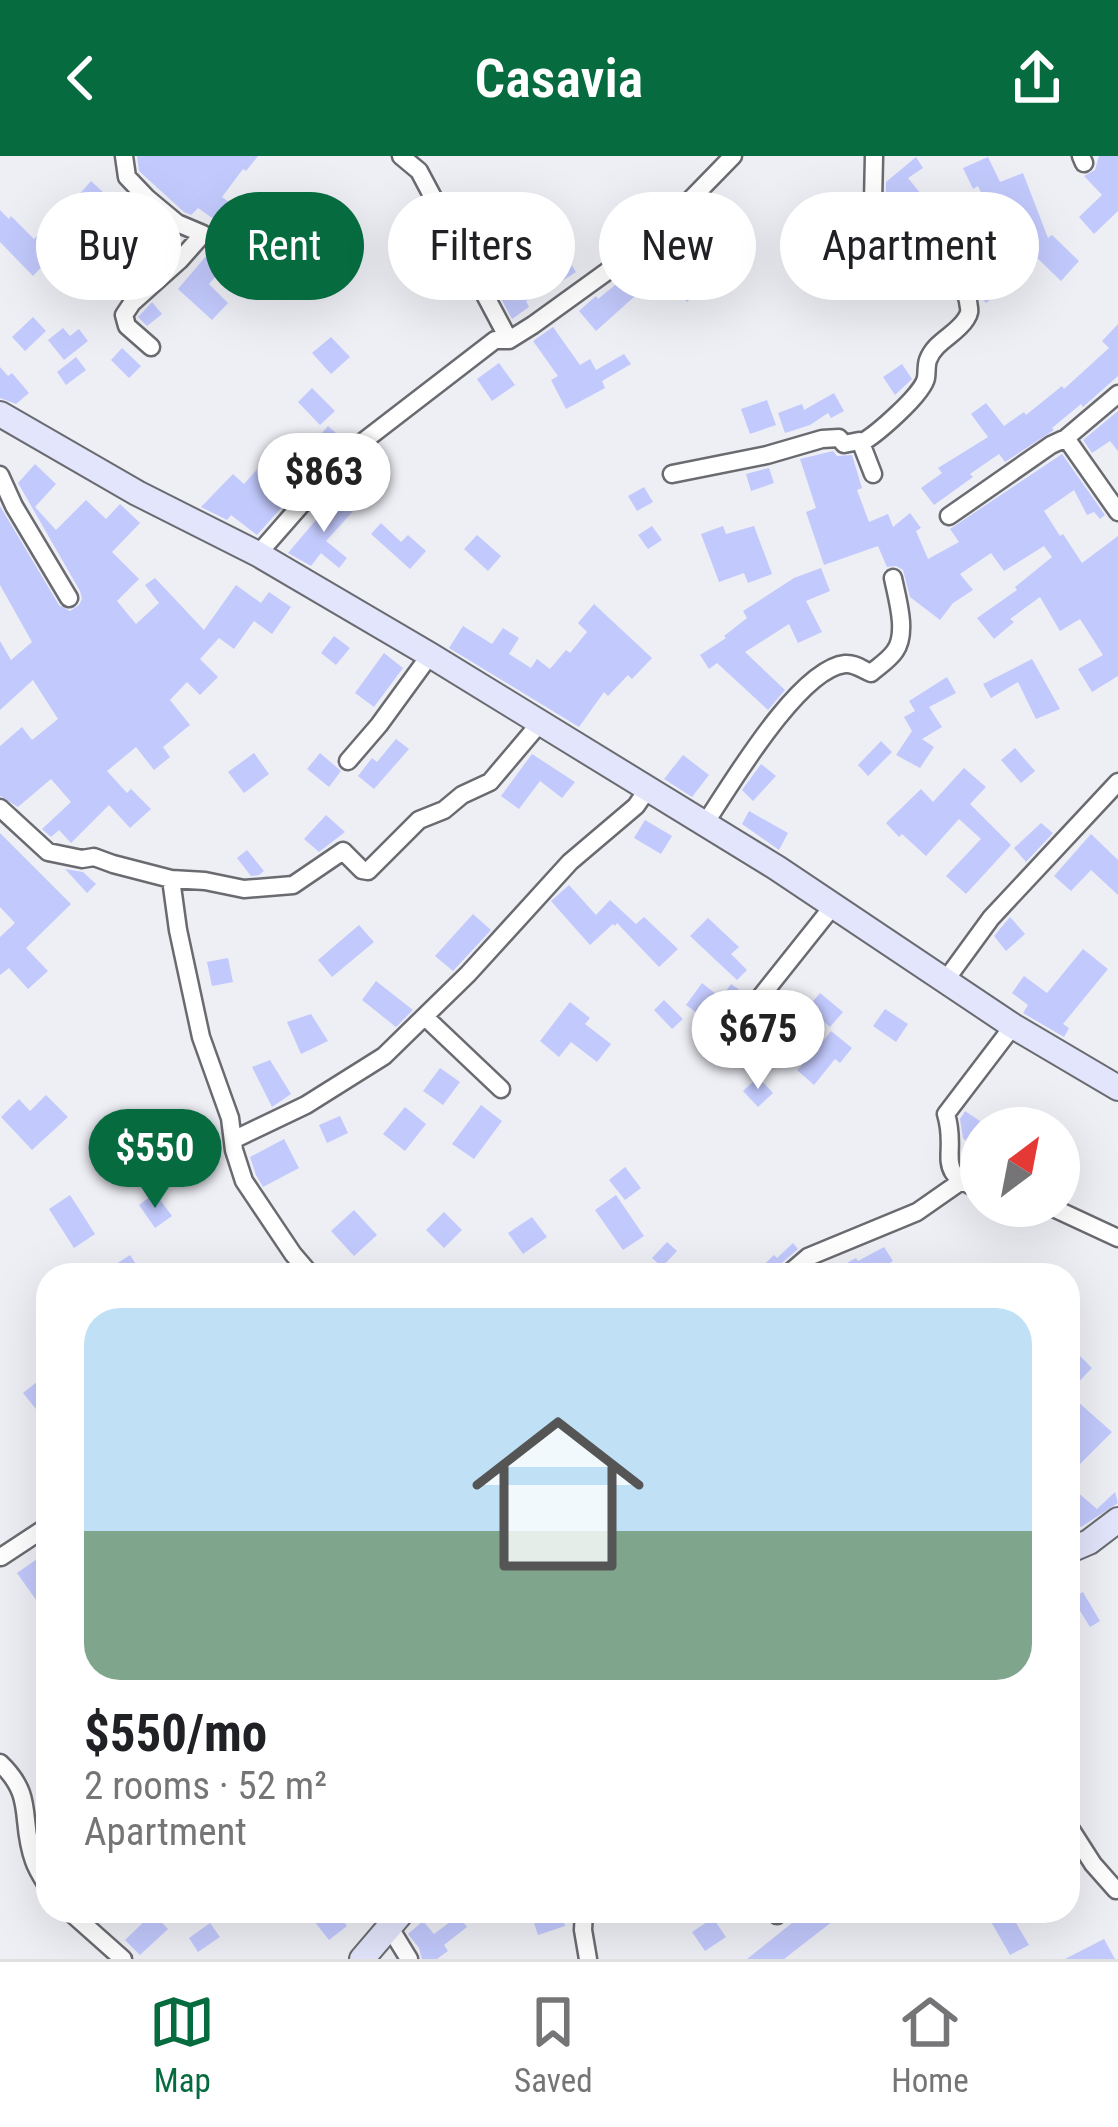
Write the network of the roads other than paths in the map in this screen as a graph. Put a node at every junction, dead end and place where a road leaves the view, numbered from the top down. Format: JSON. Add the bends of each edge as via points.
{"nodes":[{"id":1,"x":124,"y":156,"type":"edge"},
{"id":2,"x":401,"y":156,"type":"edge"},
{"id":3,"x":733,"y":156,"type":"edge"},
{"id":4,"x":874,"y":156,"type":"edge"},
{"id":5,"x":509,"y":340,"type":"junction"},
{"id":6,"x":151,"y":347,"type":"dead end"},
{"id":7,"x":1118,"y":394,"type":"edge"},
{"id":8,"x":0,"y":414,"type":"edge"},
{"id":9,"x":1066,"y":438,"type":"junction"},
{"id":10,"x":862,"y":443,"type":"junction"},
{"id":11,"x":672,"y":474,"type":"dead end"},
{"id":12,"x":873,"y":474,"type":"dead end"},
{"id":13,"x":0,"y":475,"type":"edge"},
{"id":14,"x":1118,"y":512,"type":"edge"},
{"id":15,"x":949,"y":516,"type":"dead end"},
{"id":16,"x":258,"y":554,"type":"junction"},
{"id":17,"x":893,"y":578,"type":"dead end"},
{"id":18,"x":69,"y":598,"type":"dead end"},
{"id":19,"x":430,"y":656,"type":"junction"},
{"id":20,"x":540,"y":723,"type":"junction"},
{"id":21,"x":348,"y":761,"type":"dead end"},
{"id":22,"x":1118,"y":782,"type":"edge"},
{"id":23,"x":647,"y":790,"type":"junction"},
{"id":24,"x":0,"y":808,"type":"edge"},
{"id":25,"x":704,"y":825,"type":"junction"},
{"id":26,"x":171,"y":879,"type":"junction"},
{"id":27,"x":833,"y":906,"type":"junction"},
{"id":28,"x":945,"y":981,"type":"junction"},
{"id":29,"x":425,"y":1017,"type":"junction"},
{"id":30,"x":740,"y":1024,"type":"dead end"},
{"id":31,"x":1013,"y":1026,"type":"junction"},
{"id":32,"x":1118,"y":1088,"type":"edge"},
{"id":33,"x":501,"y":1089,"type":"dead end"},
{"id":34,"x":233,"y":1139,"type":"junction"},
{"id":35,"x":960,"y":1182,"type":"joint"},
{"id":36,"x":1080,"y":1220,"type":"edge"},
{"id":37,"x":1118,"y":1238,"type":"edge"},
{"id":38,"x":301,"y":1263,"type":"edge"},
{"id":39,"x":801,"y":1263,"type":"edge"},
{"id":40,"x":1118,"y":1520,"type":"edge"},
{"id":41,"x":36,"y":1534,"type":"edge"},
{"id":42,"x":1080,"y":1545,"type":"edge"},
{"id":43,"x":1,"y":1557,"type":"edge"},
{"id":44,"x":0,"y":1762,"type":"edge"},
{"id":45,"x":1080,"y":1844,"type":"edge"},
{"id":46,"x":36,"y":1865,"type":"edge"},
{"id":47,"x":1116,"y":1890,"type":"edge"},
{"id":48,"x":82,"y":1923,"type":"edge"},
{"id":49,"x":393,"y":1923,"type":"edge"},
{"id":50,"x":397,"y":1923,"type":"edge"},
{"id":51,"x":583,"y":1923,"type":"edge"},
{"id":52,"x":123,"y":1959,"type":"edge"},
{"id":53,"x":362,"y":1959,"type":"edge"},
{"id":54,"x":410,"y":1959,"type":"edge"},
{"id":55,"x":588,"y":1959,"type":"edge"}],
"edges":[{"from":1,"to":6,"type":"street","via":[[128,177],[147,198],[203,234],[124,315]]},
{"from":2,"to":5,"type":"street","via":[[419,171]]},
{"from":3,"to":5,"type":"street","via":[[652,238]]},
{"from":4,"to":10,"type":"street","via":[[873,202],[959,274],[970,310],[928,358],[926,382]]},
{"from":5,"to":16,"type":"street","via":[[495,340],[380,426]]},
{"from":7,"to":9,"type":"street"},
{"from":8,"to":16,"type":"street"},
{"from":9,"to":14,"type":"street"},
{"from":9,"to":15,"type":"street"},
{"from":10,"to":11,"type":"street","via":[[822,439]]},
{"from":10,"to":12,"type":"street"},
{"from":13,"to":18,"type":"street"},
{"from":16,"to":19,"type":"street"},
{"from":17,"to":25,"type":"street","via":[[896,650],[871,673],[847,664],[813,682],[753,750]]},
{"from":19,"to":20,"type":"street"},
{"from":19,"to":21,"type":"street"},
{"from":20,"to":23,"type":"street"},
{"from":20,"to":26,"type":"street","via":[[490,782],[419,820],[368,872],[343,850],[291,885],[244,889]]},
{"from":22,"to":28,"type":"street","via":[[991,918]]},
{"from":23,"to":25,"type":"street"},
{"from":23,"to":29,"type":"street"},
{"from":24,"to":26,"type":"street","via":[[48,852]]},
{"from":25,"to":27,"type":"street"},
{"from":26,"to":34,"type":"street","via":[[201,1037]]},
{"from":27,"to":28,"type":"street"},
{"from":27,"to":30,"type":"street"},
{"from":28,"to":31,"type":"street"},
{"from":29,"to":33,"type":"street"},
{"from":29,"to":34,"type":"street","via":[[342,1084]]},
{"from":31,"to":32,"type":"street"},
{"from":31,"to":35,"type":"street","via":[[946,1114],[950,1171]]},
{"from":34,"to":38,"type":"street","via":[[244,1180]]},
{"from":35,"to":39,"type":"street","via":[[917,1211]]},
{"from":36,"to":37,"type":"street"},
{"from":40,"to":42,"type":"street"},
{"from":41,"to":43,"type":"street"},
{"from":44,"to":46,"type":"street","via":[[24,1796]]},
{"from":45,"to":47,"type":"street"},
{"from":48,"to":52,"type":"street"},
{"from":49,"to":53,"type":"street"},
{"from":50,"to":54,"type":"street"},
{"from":51,"to":55,"type":"street"}]}
